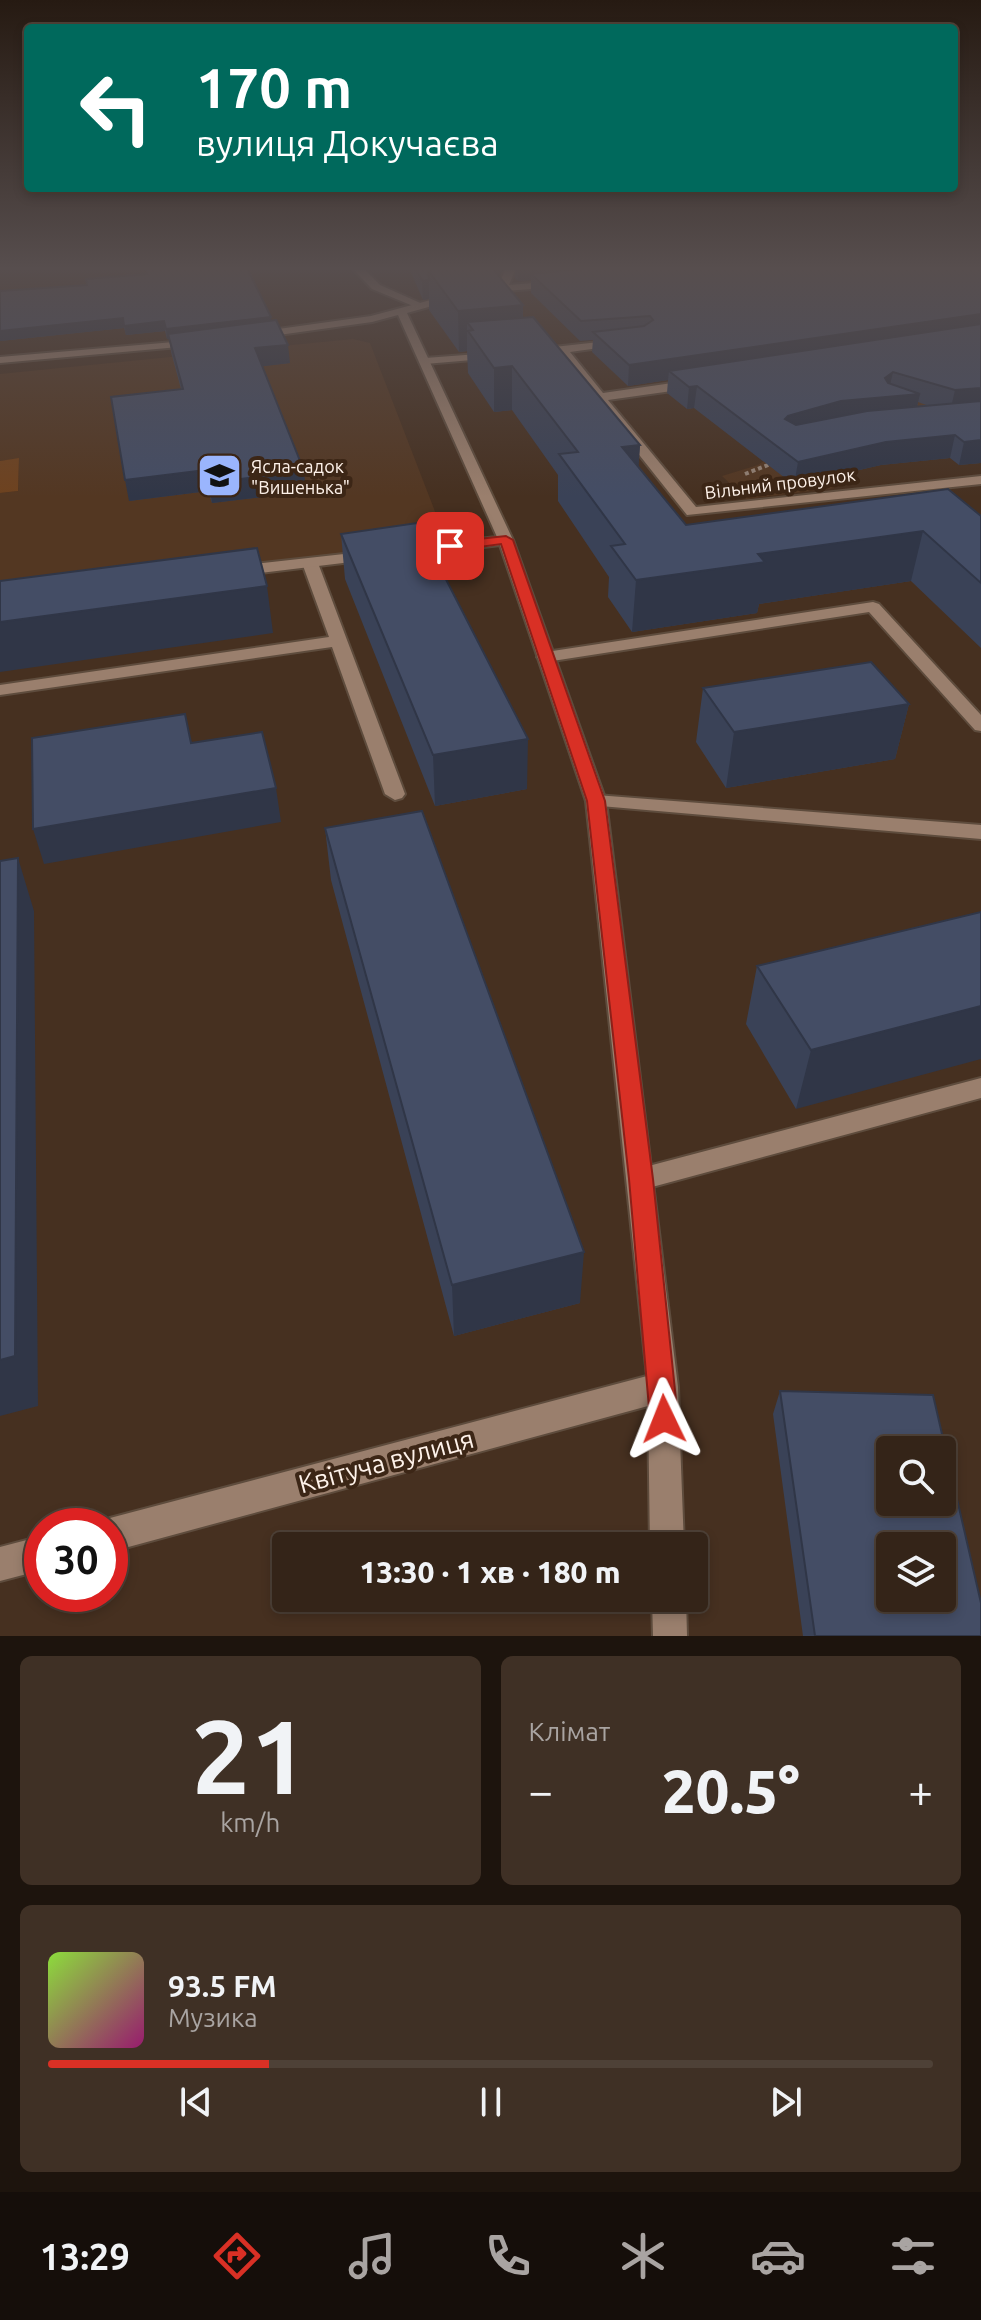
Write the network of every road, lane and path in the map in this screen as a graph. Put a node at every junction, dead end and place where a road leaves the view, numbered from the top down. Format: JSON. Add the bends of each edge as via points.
{"nodes":[{"id":1,"x":178,"y":344,"type":"edge"},
{"id":2,"x":421,"y":344,"type":"edge"},
{"id":3,"x":609,"y":344,"type":"edge"},
{"id":4,"x":562,"y":350,"type":"junction"},
{"id":5,"x":516,"y":354,"type":"edge"},
{"id":6,"x":501,"y":355,"type":"edge"},
{"id":7,"x":0,"y":360,"type":"edge"},
{"id":8,"x":425,"y":361,"type":"junction"},
{"id":9,"x":705,"y":382,"type":"edge"},
{"id":10,"x":600,"y":397,"type":"junction"},
{"id":11,"x":777,"y":460,"type":"edge"},
{"id":12,"x":981,"y":480,"type":"edge"},
{"id":13,"x":922,"y":487,"type":"junction"},
{"id":14,"x":674,"y":490,"type":"junction"},
{"id":15,"x":942,"y":505,"type":"edge"},
{"id":16,"x":506,"y":540,"type":"junction"},
{"id":17,"x":310,"y":563,"type":"junction"},
{"id":18,"x":217,"y":574,"type":"edge"},
{"id":19,"x":339,"y":641,"type":"junction"},
{"id":20,"x":546,"y":657,"type":"junction"},
{"id":21,"x":0,"y":690,"type":"edge"},
{"id":22,"x":981,"y":726,"type":"edge"},
{"id":23,"x":395,"y":794,"type":"dead end"},
{"id":24,"x":596,"y":801,"type":"junction"},
{"id":25,"x":981,"y":832,"type":"edge"},
{"id":26,"x":981,"y":1088,"type":"edge"},
{"id":27,"x":641,"y":1179,"type":"junction"},
{"id":28,"x":663,"y":1387,"type":"junction"},
{"id":29,"x":128,"y":1530,"type":"edge"},
{"id":30,"x":667,"y":1532,"type":"edge"},
{"id":31,"x":24,"y":1558,"type":"edge"},
{"id":32,"x":0,"y":1564,"type":"edge"},
{"id":33,"x":669,"y":1612,"type":"edge"},
{"id":34,"x":670,"y":1636,"type":"edge"}],
"edges":[{"from":1,"to":7,"type":"street"},
{"from":2,"to":8,"type":"street"},
{"from":3,"to":4,"type":"street"},
{"from":4,"to":5,"type":"street"},
{"from":4,"to":10,"type":"street","name":"Вільний провулок"},
{"from":6,"to":8,"type":"street"},
{"from":8,"to":16,"type":"street"},
{"from":9,"to":10,"type":"street"},
{"from":10,"to":14,"type":"street","name":"Вільний провулок"},
{"from":11,"to":14,"type":"path","via":[[755,471]]},
{"from":12,"to":13,"type":"street"},
{"from":13,"to":14,"type":"street","name":"Вільний провулок","via":[[692,512]]},
{"from":13,"to":15,"type":"street"},
{"from":16,"to":17,"type":"street"},
{"from":16,"to":20,"type":"street"},
{"from":17,"to":18,"type":"street"},
{"from":17,"to":19,"type":"street"},
{"from":19,"to":21,"type":"street"},
{"from":19,"to":23,"type":"street"},
{"from":20,"to":22,"type":"street","via":[[873,607]]},
{"from":20,"to":24,"type":"street"},
{"from":24,"to":25,"type":"street"},
{"from":24,"to":27,"type":"street"},
{"from":26,"to":27,"type":"street"},
{"from":27,"to":28,"type":"street"},
{"from":28,"to":29,"type":"street","name":"Квітуча вулиця"},
{"from":28,"to":30,"type":"street"},
{"from":31,"to":32,"type":"street"},
{"from":33,"to":34,"type":"street"}]}
